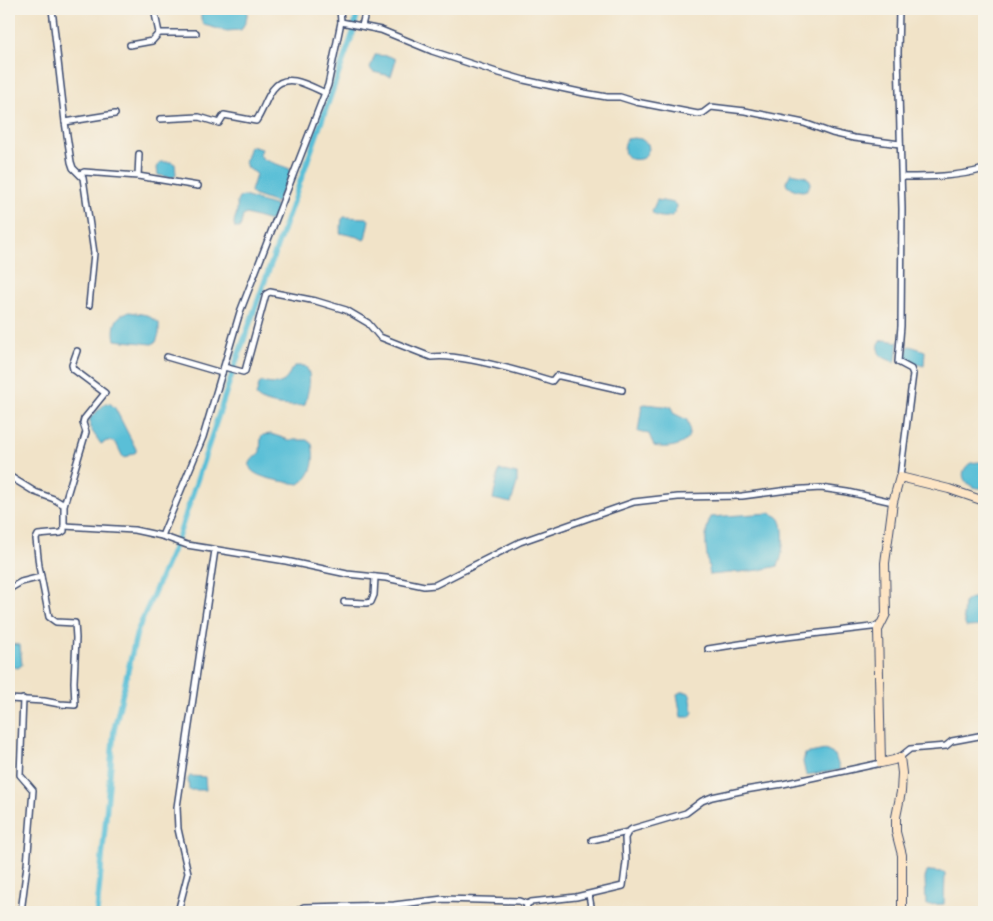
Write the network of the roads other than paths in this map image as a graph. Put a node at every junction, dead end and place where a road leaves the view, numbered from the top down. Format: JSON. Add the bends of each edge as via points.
{"nodes":[{"id":1,"x":52,"y":9,"type":"edge"},
{"id":2,"x":154,"y":9,"type":"edge"},
{"id":3,"x":340,"y":9,"type":"edge"},
{"id":4,"x":366,"y":9,"type":"edge"},
{"id":5,"x":899,"y":9,"type":"edge"},
{"id":6,"x":341,"y":22,"type":"junction"},
{"id":7,"x":359,"y":25,"type":"junction"},
{"id":8,"x":159,"y":33,"type":"junction"},
{"id":9,"x":196,"y":33,"type":"dead end"},
{"id":10,"x":130,"y":45,"type":"dead end"},
{"id":11,"x":325,"y":93,"type":"junction"},
{"id":12,"x":115,"y":114,"type":"dead end"},
{"id":13,"x":160,"y":119,"type":"dead end"},
{"id":14,"x":65,"y":122,"type":"junction"},
{"id":15,"x":900,"y":144,"type":"junction"},
{"id":16,"x":139,"y":154,"type":"dead end"},
{"id":17,"x":984,"y":169,"type":"edge"},
{"id":18,"x":80,"y":174,"type":"junction"},
{"id":19,"x":138,"y":176,"type":"junction"},
{"id":20,"x":902,"y":177,"type":"junction"},
{"id":21,"x":198,"y":186,"type":"dead end"},
{"id":22,"x":89,"y":305,"type":"dead end"},
{"id":23,"x":77,"y":351,"type":"dead end"},
{"id":24,"x":167,"y":357,"type":"dead end"},
{"id":25,"x":227,"y":368,"type":"junction"},
{"id":26,"x":222,"y":373,"type":"junction"},
{"id":27,"x":622,"y":390,"type":"dead end"},
{"id":28,"x":9,"y":476,"type":"edge"},
{"id":29,"x":900,"y":477,"type":"junction"},
{"id":30,"x":984,"y":501,"type":"edge"},
{"id":31,"x":893,"y":502,"type":"junction"},
{"id":32,"x":64,"y":505,"type":"junction"},
{"id":33,"x":64,"y":526,"type":"junction"},
{"id":34,"x":163,"y":537,"type":"junction"},
{"id":35,"x":215,"y":550,"type":"junction"},
{"id":36,"x":41,"y":577,"type":"junction"},
{"id":37,"x":375,"y":577,"type":"junction"},
{"id":38,"x":9,"y":589,"type":"edge"},
{"id":39,"x":344,"y":602,"type":"dead end"},
{"id":40,"x":880,"y":626,"type":"junction"},
{"id":41,"x":708,"y":650,"type":"dead end"},
{"id":42,"x":9,"y":699,"type":"edge"},
{"id":43,"x":23,"y":700,"type":"junction"},
{"id":44,"x":984,"y":735,"type":"edge"},
{"id":45,"x":900,"y":757,"type":"junction"},
{"id":46,"x":881,"y":762,"type":"junction"},
{"id":47,"x":628,"y":832,"type":"junction"},
{"id":48,"x":592,"y":840,"type":"dead end"},
{"id":49,"x":589,"y":895,"type":"junction"},
{"id":50,"x":527,"y":904,"type":"junction"},
{"id":51,"x":21,"y":912,"type":"edge"},
{"id":52,"x":178,"y":912,"type":"edge"},
{"id":53,"x":299,"y":912,"type":"edge"},
{"id":54,"x":526,"y":912,"type":"edge"},
{"id":55,"x":592,"y":912,"type":"edge"},
{"id":56,"x":902,"y":912,"type":"edge"}],
"edges":[{"from":1,"to":14,"type":"street"},
{"from":2,"to":8,"type":"street"},
{"from":3,"to":6,"type":"street"},
{"from":4,"to":7,"type":"street"},
{"from":5,"to":15,"type":"street"},
{"from":6,"to":7,"type":"street"},
{"from":6,"to":11,"type":"street"},
{"from":7,"to":15,"type":"street","via":[[496,72],[584,93],[620,97],[698,114],[711,107],[728,108],[804,122],[854,138]]},
{"from":8,"to":9,"type":"street"},
{"from":8,"to":10,"type":"street","via":[[152,41]]},
{"from":11,"to":13,"type":"street","via":[[288,80],[273,89],[256,121],[224,115],[219,123],[199,117]]},
{"from":11,"to":25,"type":"street","via":[[240,312]]},
{"from":12,"to":14,"type":"street"},
{"from":14,"to":18,"type":"street","via":[[71,162]]},
{"from":15,"to":20,"type":"street"},
{"from":16,"to":19,"type":"street"},
{"from":17,"to":20,"type":"street","via":[[930,177]]},
{"from":18,"to":19,"type":"street"},
{"from":18,"to":22,"type":"street","via":[[94,253]]},
{"from":19,"to":21,"type":"street"},
{"from":20,"to":29,"type":"street","via":[[898,362],[914,374]]},
{"from":23,"to":32,"type":"street","via":[[73,369],[104,393],[84,419],[86,432]]},
{"from":24,"to":26,"type":"street"},
{"from":25,"to":26,"type":"street"},
{"from":25,"to":27,"type":"street","via":[[245,371],[266,294],[270,292],[346,310],[368,323],[380,337],[432,357],[469,360],[552,381],[560,376]]},
{"from":26,"to":34,"type":"street","via":[[203,437]]},
{"from":28,"to":32,"type":"street"},
{"from":29,"to":30,"type":"street"},
{"from":29,"to":31,"type":"street"},
{"from":31,"to":37,"type":"street","via":[[821,488],[634,502],[520,542],[435,585]]},
{"from":31,"to":40,"type":"street","via":[[884,563],[886,614]]},
{"from":32,"to":33,"type":"street"},
{"from":33,"to":34,"type":"street","via":[[134,530]]},
{"from":33,"to":36,"type":"street","via":[[63,533],[38,535],[36,539]]},
{"from":34,"to":35,"type":"street","via":[[187,546]]},
{"from":35,"to":37,"type":"street"},
{"from":35,"to":52,"type":"street","via":[[177,807],[178,829],[188,873]]},
{"from":36,"to":38,"type":"street"},
{"from":36,"to":43,"type":"street","via":[[49,617],[56,622],[73,622],[76,625],[75,705]]},
{"from":37,"to":39,"type":"street","via":[[371,602]]},
{"from":40,"to":41,"type":"street"},
{"from":40,"to":46,"type":"street"},
{"from":42,"to":43,"type":"street"},
{"from":43,"to":51,"type":"street","via":[[20,775],[33,790]]},
{"from":44,"to":45,"type":"street","via":[[952,741],[946,746],[910,749]]},
{"from":45,"to":46,"type":"street"},
{"from":45,"to":56,"type":"street","via":[[901,792],[896,832],[902,854]]},
{"from":46,"to":47,"type":"street","via":[[712,797],[686,813]]},
{"from":47,"to":48,"type":"street"},
{"from":47,"to":49,"type":"street","via":[[623,886]]},
{"from":49,"to":50,"type":"street"},
{"from":49,"to":55,"type":"street"},
{"from":50,"to":53,"type":"street","via":[[520,901],[443,900],[394,905],[304,907]]},
{"from":50,"to":54,"type":"street"}]}
